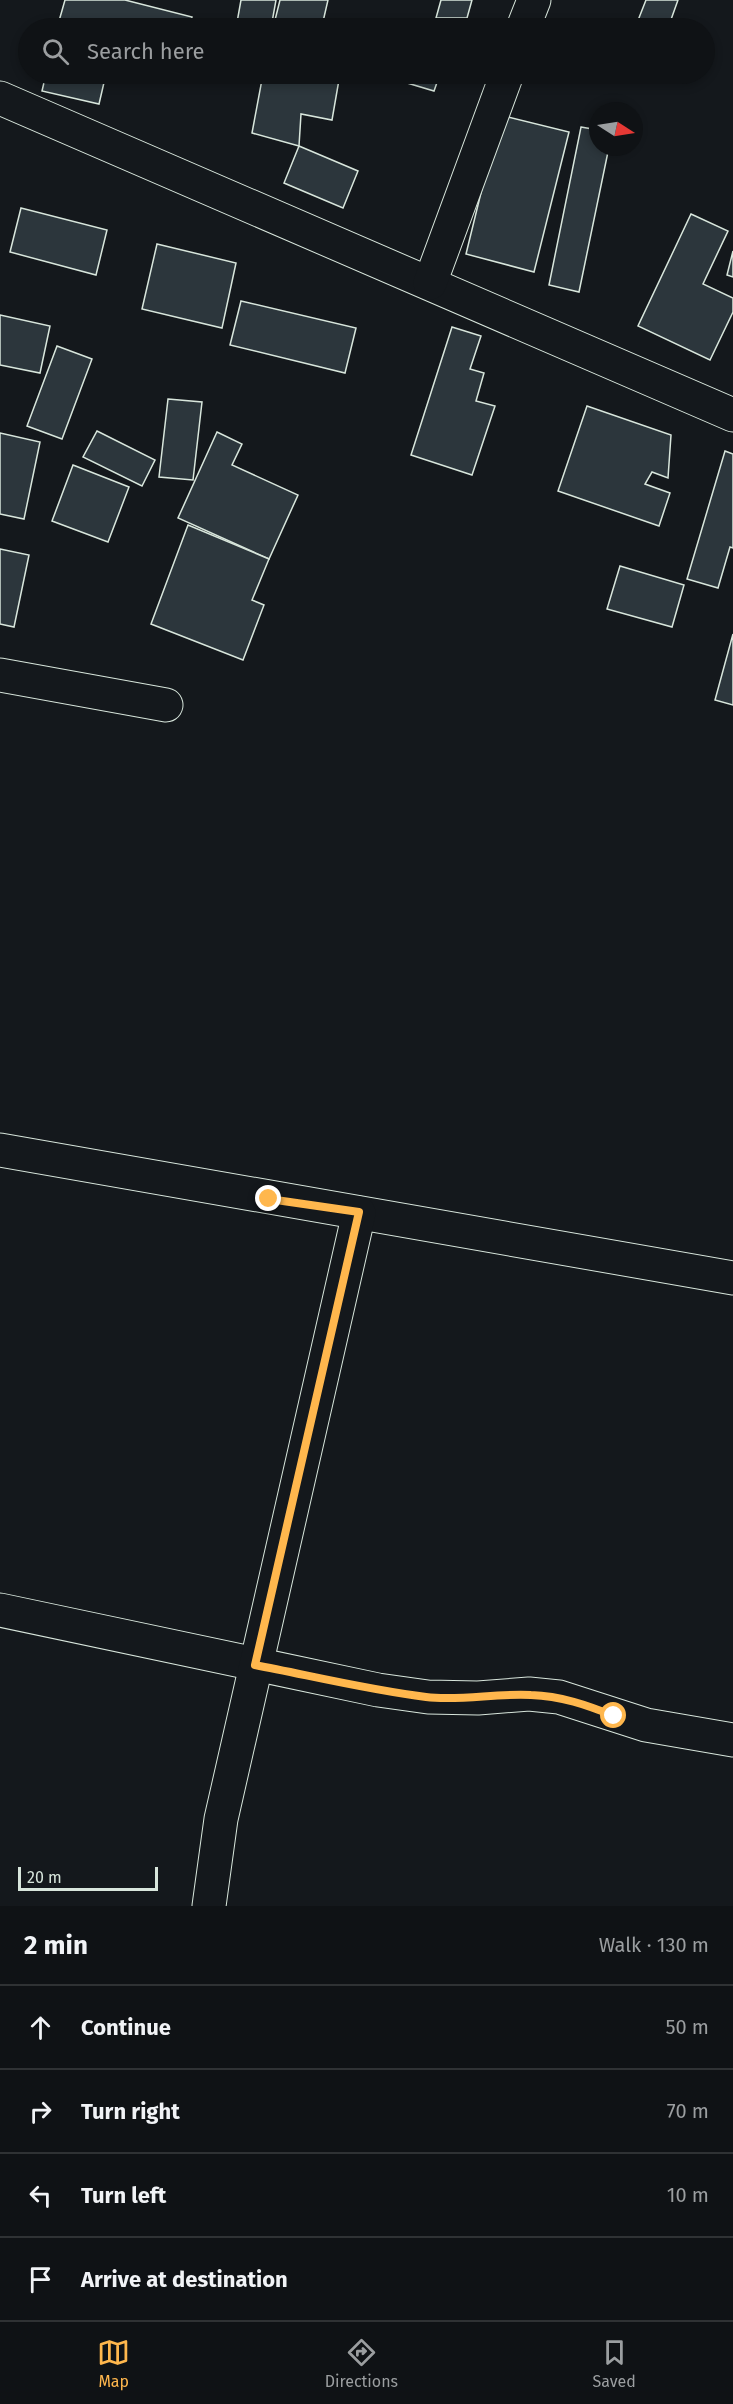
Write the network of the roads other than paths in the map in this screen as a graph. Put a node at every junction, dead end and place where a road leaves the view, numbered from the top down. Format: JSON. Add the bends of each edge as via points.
{"nodes":[{"id":1,"x":534,"y":0,"type":"edge"},
{"id":2,"x":527,"y":18,"type":"edge"},
{"id":3,"x":503,"y":84,"type":"edge"},
{"id":4,"x":0,"y":98,"type":"edge"},
{"id":5,"x":430,"y":284,"type":"junction"},
{"id":6,"x":733,"y":415,"type":"edge"},
{"id":7,"x":0,"y":675,"type":"edge"},
{"id":8,"x":166,"y":705,"type":"dead end"},
{"id":9,"x":0,"y":1150,"type":"edge"},
{"id":10,"x":359,"y":1212,"type":"junction"},
{"id":11,"x":733,"y":1278,"type":"edge"},
{"id":12,"x":0,"y":1610,"type":"edge"},
{"id":13,"x":255,"y":1665,"type":"junction"},
{"id":14,"x":733,"y":1740,"type":"edge"},
{"id":15,"x":209,"y":1906,"type":"edge"}],
"edges":[{"from":1,"to":2,"type":"street"},
{"from":3,"to":5,"type":"street"},
{"from":4,"to":5,"type":"street"},
{"from":5,"to":6,"type":"street"},
{"from":7,"to":8,"type":"street"},
{"from":9,"to":10,"type":"street"},
{"from":10,"to":11,"type":"street"},
{"from":10,"to":13,"type":"street"},
{"from":12,"to":13,"type":"street"},
{"from":13,"to":14,"type":"street","via":[[428,1697],[559,1697],[646,1725]]},
{"from":13,"to":15,"type":"street","via":[[221,1819]]}]}
